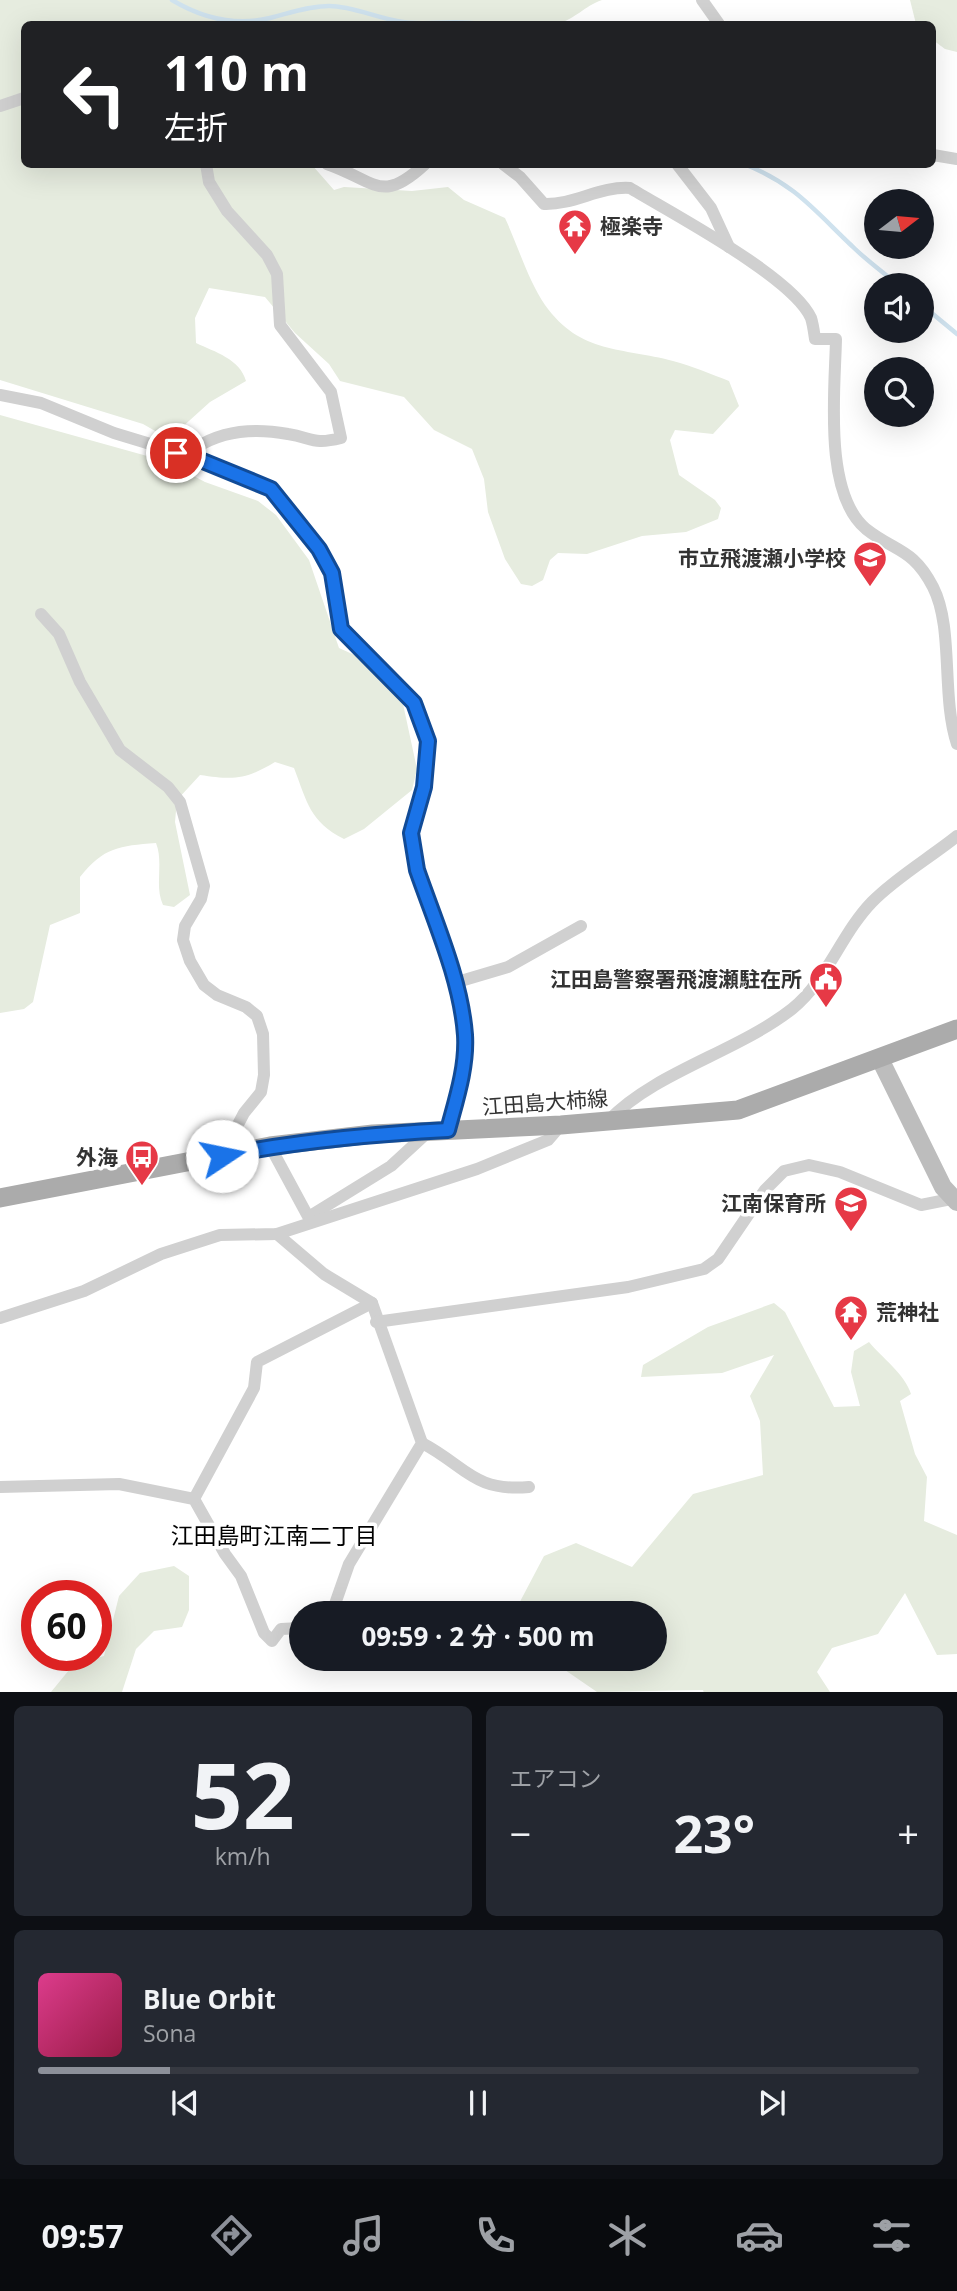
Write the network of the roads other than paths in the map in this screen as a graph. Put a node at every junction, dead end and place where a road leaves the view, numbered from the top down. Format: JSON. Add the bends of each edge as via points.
{"nodes":[{"id":1,"x":702,"y":0,"type":"edge"},
{"id":2,"x":717,"y":21,"type":"edge"},
{"id":3,"x":21,"y":99,"type":"edge"},
{"id":4,"x":0,"y":106,"type":"edge"},
{"id":5,"x":936,"y":156,"type":"edge"},
{"id":6,"x":957,"y":159,"type":"edge"},
{"id":7,"x":207,"y":168,"type":"edge"},
{"id":8,"x":336,"y":168,"type":"edge"},
{"id":9,"x":420,"y":168,"type":"edge"},
{"id":10,"x":508,"y":168,"type":"edge"},
{"id":11,"x":680,"y":168,"type":"edge"},
{"id":12,"x":731,"y":250,"type":"junction"},
{"id":13,"x":0,"y":395,"type":"edge"},
{"id":14,"x":193,"y":457,"type":"junction"},
{"id":15,"x":41,"y":614,"type":"dead end"},
{"id":16,"x":957,"y":744,"type":"edge"},
{"id":17,"x":957,"y":836,"type":"edge"},
{"id":18,"x":581,"y":926,"type":"dead end"},
{"id":19,"x":454,"y":983,"type":"junction"},
{"id":20,"x":957,"y":1029,"type":"edge"},
{"id":21,"x":880,"y":1059,"type":"junction"},
{"id":22,"x":609,"y":1120,"type":"junction"},
{"id":23,"x":561,"y":1125,"type":"junction"},
{"id":24,"x":438,"y":1131,"type":"junction"},
{"id":25,"x":270,"y":1146,"type":"junction"},
{"id":26,"x":222,"y":1156,"type":"junction"},
{"id":27,"x":0,"y":1198,"type":"edge"},
{"id":28,"x":954,"y":1201,"type":"edge"},
{"id":29,"x":310,"y":1219,"type":"junction"},
{"id":30,"x":277,"y":1234,"type":"junction"},
{"id":31,"x":372,"y":1303,"type":"junction"},
{"id":32,"x":0,"y":1318,"type":"edge"},
{"id":33,"x":376,"y":1322,"type":"junction"},
{"id":34,"x":422,"y":1443,"type":"junction"},
{"id":35,"x":528,"y":1487,"type":"dead end"},
{"id":36,"x":0,"y":1488,"type":"edge"},
{"id":37,"x":194,"y":1499,"type":"junction"},
{"id":38,"x":336,"y":1601,"type":"edge"},
{"id":39,"x":289,"y":1629,"type":"edge"}],
"edges":[{"from":1,"to":2,"type":"street"},
{"from":3,"to":4,"type":"street"},
{"from":5,"to":6,"type":"street"},
{"from":7,"to":14,"type":"street","via":[[209,182],[227,211],[272,264],[280,325],[331,392],[341,438],[320,443],[288,433],[229,432],[197,447]]},
{"from":8,"to":9,"type":"street","via":[[384,190],[398,186]]},
{"from":10,"to":12,"type":"street","via":[[544,204],[559,204],[611,187],[630,188]]},
{"from":11,"to":12,"type":"street","via":[[711,208]]},
{"from":12,"to":16,"type":"street","via":[[789,291],[810,317],[815,339],[836,339],[837,467],[843,495],[865,528],[911,555],[933,588],[941,614],[949,719]]},
{"from":13,"to":14,"type":"street","via":[[41,403],[114,433]]},
{"from":14,"to":19,"type":"street","via":[[271,489],[319,549],[332,573],[341,629],[414,703],[428,741],[424,787],[411,833],[417,870]]},
{"from":15,"to":26,"type":"street","via":[[59,634],[80,682],[120,750],[180,802],[204,886],[185,926],[186,951],[204,985],[257,1016],[263,1034],[261,1093],[244,1113]]},
{"from":17,"to":22,"type":"street","via":[[873,901],[793,1008],[627,1102]]},
{"from":18,"to":19,"type":"street","via":[[508,967]]},
{"from":19,"to":24,"type":"street","via":[[465,1036],[461,1079]]},
{"from":20,"to":21,"type":"main road","name":"江田島大柿線"},
{"from":21,"to":22,"type":"main road","name":"江田島大柿線","via":[[738,1110]]},
{"from":21,"to":28,"type":"main road"},
{"from":22,"to":23,"type":"main road","name":"江田島大柿線"},
{"from":23,"to":24,"type":"main road","name":"江田島大柿線"},
{"from":23,"to":29,"type":"street","via":[[548,1140],[477,1169]]},
{"from":24,"to":25,"type":"main road","name":"江田島大柿線"},
{"from":24,"to":29,"type":"street"},
{"from":25,"to":26,"type":"main road","name":"江田島大柿線"},
{"from":25,"to":29,"type":"street"},
{"from":26,"to":27,"type":"main road","name":"江田島大柿線"},
{"from":28,"to":33,"type":"street","via":[[921,1205],[840,1172],[809,1165],[784,1171],[765,1190],[718,1259],[704,1269],[628,1287]]},
{"from":29,"to":30,"type":"street"},
{"from":30,"to":31,"type":"street","via":[[324,1274]]},
{"from":30,"to":32,"type":"street","via":[[220,1235],[151,1259],[84,1291]]},
{"from":31,"to":33,"type":"street"},
{"from":31,"to":37,"type":"street","via":[[257,1362],[254,1388]]},
{"from":33,"to":34,"type":"street"},
{"from":34,"to":35,"type":"street","via":[[445,1455],[474,1480],[502,1489]]},
{"from":34,"to":38,"type":"street","via":[[349,1564]]},
{"from":36,"to":37,"type":"street","via":[[119,1484]]},
{"from":37,"to":39,"type":"street","via":[[241,1576],[264,1633],[272,1641],[281,1629]]}]}
